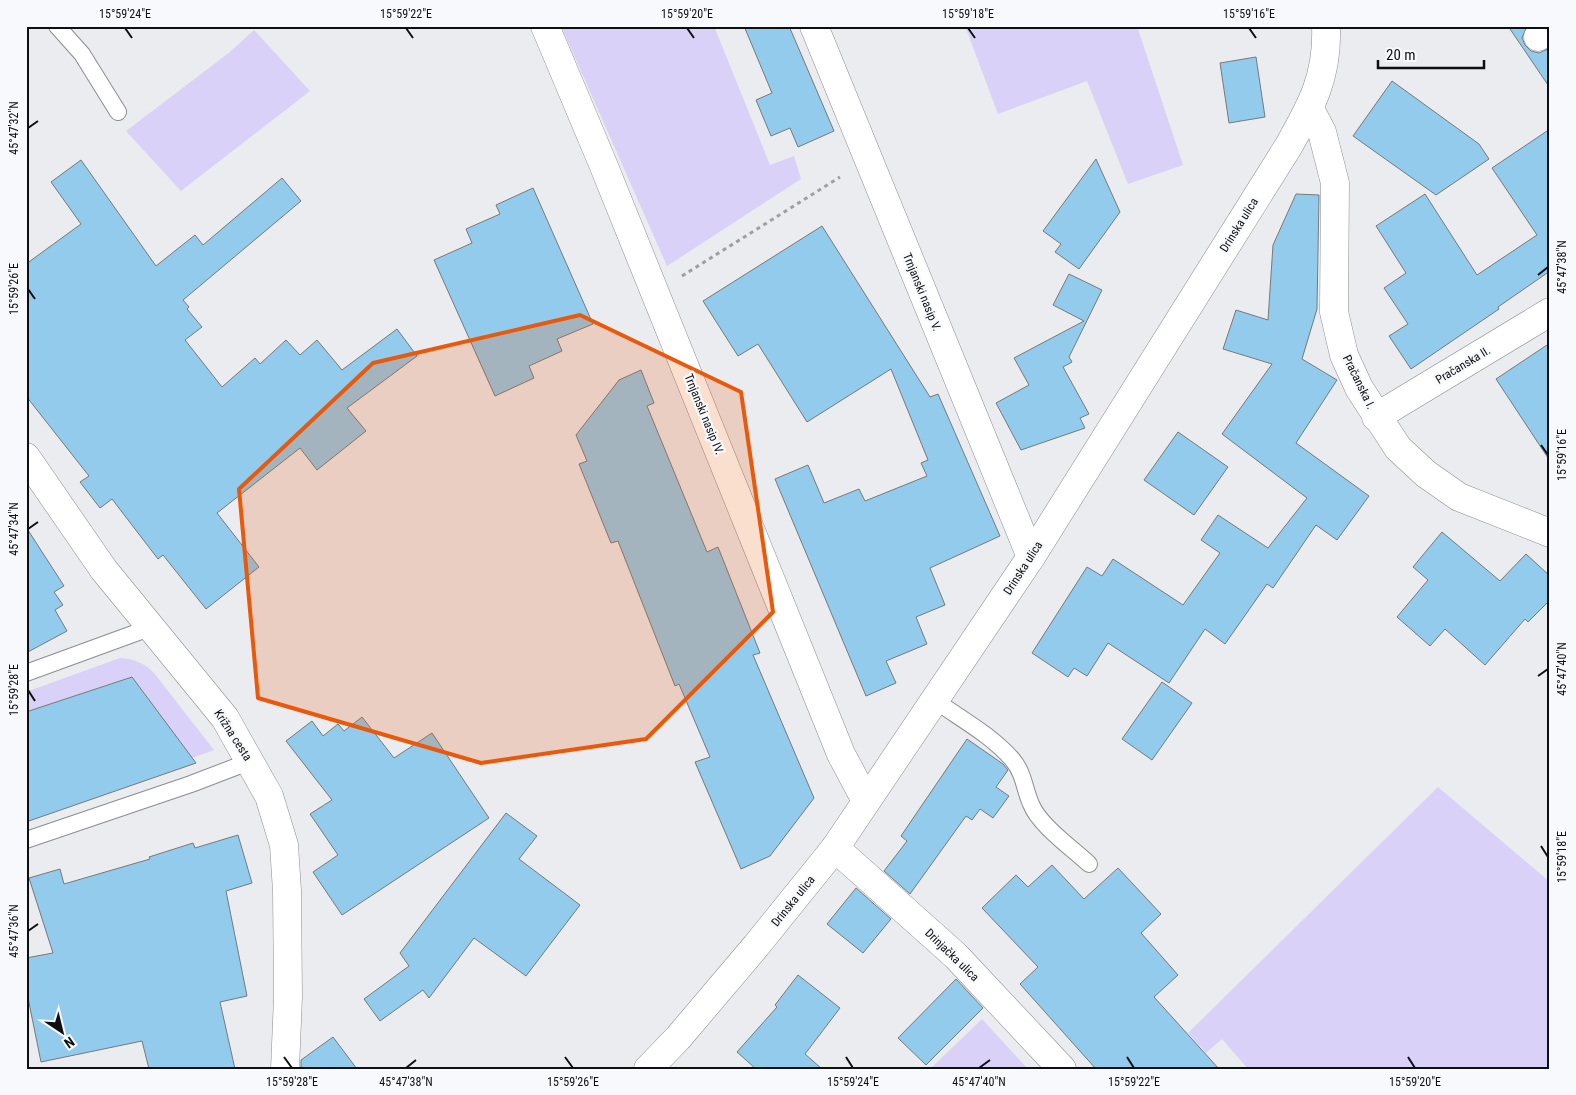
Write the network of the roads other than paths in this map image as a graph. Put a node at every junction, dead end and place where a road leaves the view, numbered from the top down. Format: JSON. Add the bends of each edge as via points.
{"nodes":[{"id":1,"x":58,"y":26,"type":"edge"},
{"id":2,"x":544,"y":26,"type":"edge"},
{"id":3,"x":814,"y":26,"type":"edge"},
{"id":4,"x":1326,"y":26,"type":"edge"},
{"id":5,"x":1310,"y":109,"type":"junction"},
{"id":6,"x":118,"y":112,"type":"dead end"},
{"id":7,"x":1550,"y":312,"type":"edge"},
{"id":8,"x":1376,"y":417,"type":"junction"},
{"id":9,"x":26,"y":457,"type":"edge"},
{"id":10,"x":1550,"y":533,"type":"edge"},
{"id":11,"x":1030,"y":557,"type":"junction"},
{"id":12,"x":152,"y":627,"type":"junction"},
{"id":13,"x":26,"y":673,"type":"edge"},
{"id":14,"x":936,"y":701,"type":"junction"},
{"id":15,"x":251,"y":761,"type":"junction"},
{"id":16,"x":866,"y":801,"type":"junction"},
{"id":17,"x":26,"y":840,"type":"edge"},
{"id":18,"x":835,"y":848,"type":"junction"},
{"id":19,"x":1089,"y":864,"type":"dead end"},
{"id":20,"x":285,"y":1069,"type":"edge"},
{"id":21,"x":648,"y":1069,"type":"edge"},
{"id":22,"x":1062,"y":1069,"type":"edge"}],
"edges":[{"from":1,"to":6,"type":"lane","via":[[82,54]]},
{"from":2,"to":16,"type":"street","name":"Trnjanski nasip IV.","via":[[841,754]]},
{"from":3,"to":11,"type":"street","name":"Trnjanski nasip V."},
{"from":4,"to":5,"type":"street","name":"Drinska ulica","via":[[1324,71]]},
{"from":5,"to":8,"type":"street","name":"Pračanska I.","via":[[1322,132],[1335,183],[1334,312],[1344,355]]},
{"from":5,"to":11,"type":"street","name":"Drinska ulica"},
{"from":7,"to":8,"type":"street","name":"Pračanska II."},
{"from":8,"to":10,"type":"street","name":"Pračanska I.","via":[[1398,448],[1426,474],[1459,497]]},
{"from":9,"to":12,"type":"street","name":"Križna cesta","via":[[104,570]]},
{"from":11,"to":14,"type":"street","name":"Drinska ulica"},
{"from":12,"to":13,"type":"lane"},
{"from":12,"to":15,"type":"street","name":"Križna cesta","via":[[224,718]]},
{"from":14,"to":16,"type":"street","name":"Drinska ulica"},
{"from":14,"to":19,"type":"lane","via":[[994,741],[1012,759],[1022,773],[1031,805],[1041,819]]},
{"from":15,"to":17,"type":"lane"},
{"from":15,"to":20,"type":"street","name":"Križna cesta","via":[[269,796],[284,845],[288,998]]},
{"from":16,"to":18,"type":"street","name":"Drinska ulica"},
{"from":18,"to":21,"type":"street","name":"Drinska ulica","via":[[678,1038]]},
{"from":18,"to":22,"type":"street","name":"Drinjačka ulica","via":[[956,956]]}]}
